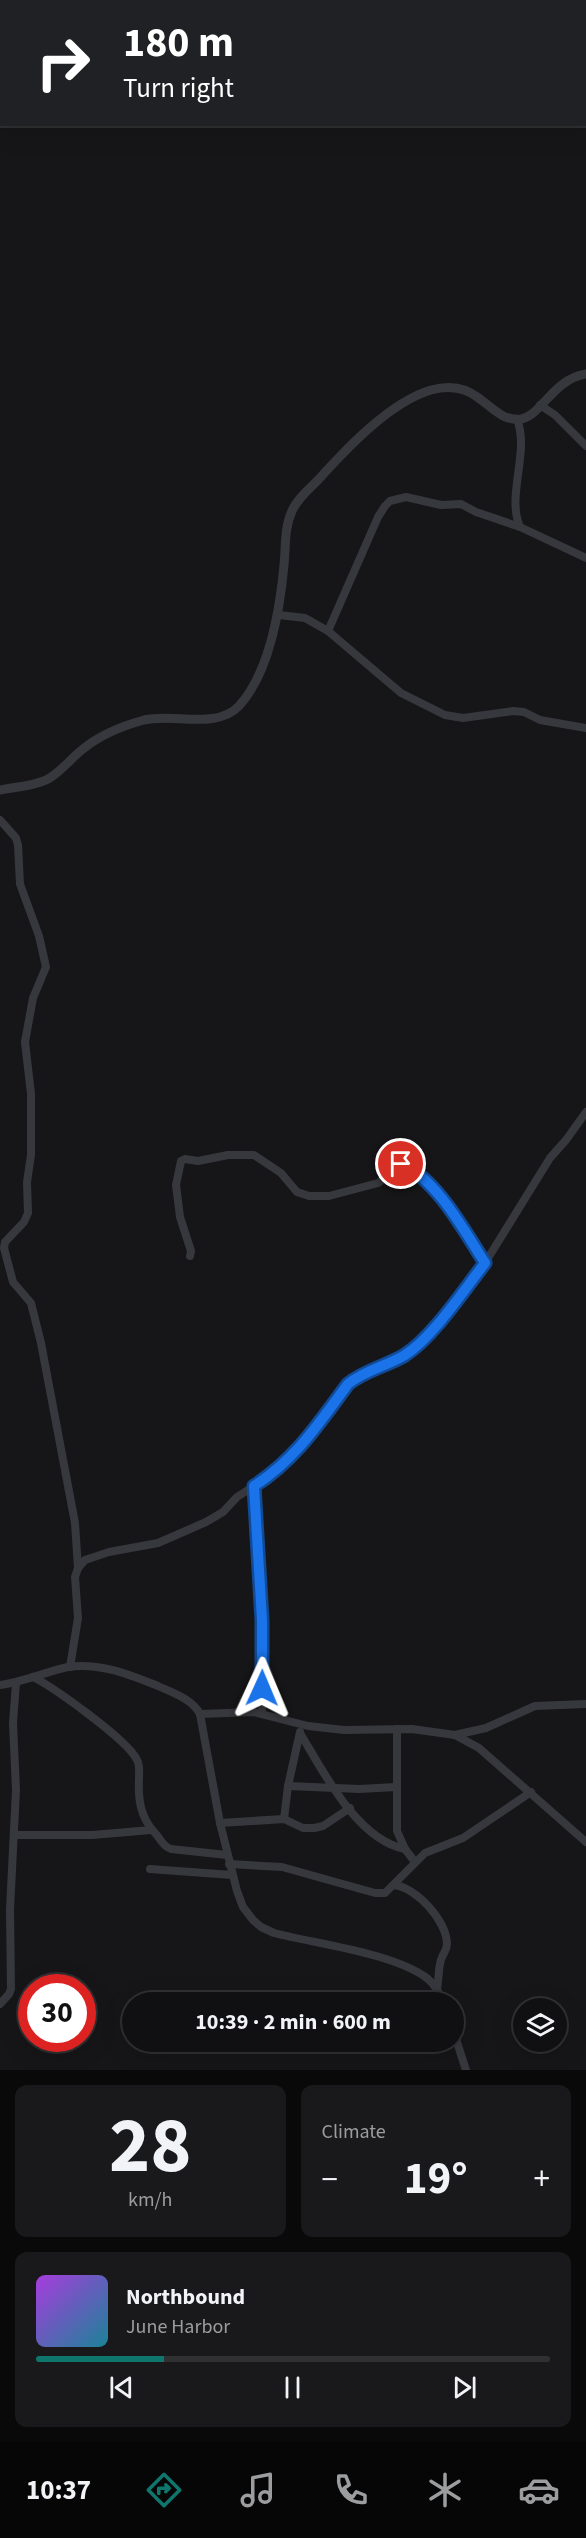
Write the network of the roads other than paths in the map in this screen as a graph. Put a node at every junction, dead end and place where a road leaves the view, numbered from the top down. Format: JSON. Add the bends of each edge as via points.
{"nodes":[{"id":1,"x":586,"y":374,"type":"edge"},
{"id":2,"x":540,"y":405,"type":"junction"},
{"id":3,"x":518,"y":419,"type":"junction"},
{"id":4,"x":586,"y":446,"type":"edge"},
{"id":5,"x":520,"y":527,"type":"junction"},
{"id":6,"x":586,"y":558,"type":"edge"},
{"id":7,"x":279,"y":615,"type":"junction"},
{"id":8,"x":328,"y":631,"type":"junction"},
{"id":9,"x":586,"y":728,"type":"edge"},
{"id":10,"x":0,"y":790,"type":"edge"},
{"id":11,"x":0,"y":820,"type":"edge"},
{"id":12,"x":586,"y":1112,"type":"edge"},
{"id":13,"x":190,"y":1256,"type":"dead end"},
{"id":14,"x":485,"y":1263,"type":"junction"},
{"id":15,"x":254,"y":1486,"type":"junction"},
{"id":16,"x":78,"y":1568,"type":"junction"},
{"id":17,"x":70,"y":1667,"type":"junction"},
{"id":18,"x":32,"y":1677,"type":"junction"},
{"id":19,"x":16,"y":1683,"type":"junction"},
{"id":20,"x":0,"y":1685,"type":"edge"},
{"id":21,"x":586,"y":1704,"type":"edge"},
{"id":22,"x":262,"y":1713,"type":"junction"},
{"id":23,"x":200,"y":1714,"type":"junction"},
{"id":24,"x":300,"y":1729,"type":"junction"},
{"id":25,"x":397,"y":1729,"type":"junction"},
{"id":26,"x":455,"y":1735,"type":"junction"},
{"id":27,"x":288,"y":1786,"type":"junction"},
{"id":28,"x":332,"y":1787,"type":"junction"},
{"id":29,"x":396,"y":1787,"type":"junction"},
{"id":30,"x":531,"y":1792,"type":"junction"},
{"id":31,"x":350,"y":1808,"type":"junction"},
{"id":32,"x":284,"y":1819,"type":"junction"},
{"id":33,"x":220,"y":1823,"type":"junction"},
{"id":34,"x":151,"y":1830,"type":"junction"},
{"id":35,"x":14,"y":1836,"type":"junction"},
{"id":36,"x":586,"y":1842,"type":"edge"},
{"id":37,"x":405,"y":1849,"type":"junction"},
{"id":38,"x":227,"y":1855,"type":"junction"},
{"id":39,"x":415,"y":1862,"type":"junction"},
{"id":40,"x":229,"y":1864,"type":"junction"},
{"id":41,"x":150,"y":1869,"type":"dead end"},
{"id":42,"x":232,"y":1875,"type":"junction"},
{"id":43,"x":404,"y":1876,"type":"junction"},
{"id":44,"x":394,"y":1885,"type":"junction"},
{"id":45,"x":404,"y":1886,"type":"junction"},
{"id":46,"x":437,"y":1989,"type":"junction"},
{"id":47,"x":438,"y":1992,"type":"edge"},
{"id":48,"x":0,"y":2004,"type":"edge"},
{"id":49,"x":460,"y":2052,"type":"edge"},
{"id":50,"x":466,"y":2070,"type":"edge"}],
"edges":[{"from":1,"to":2,"type":"street","via":[[557,387]]},
{"from":2,"to":3,"type":"street","via":[[534,413]]},
{"from":2,"to":4,"type":"street"},
{"from":3,"to":5,"type":"street","via":[[521,446],[516,507]]},
{"from":3,"to":7,"type":"street","via":[[503,415],[465,389],[442,388],[410,400],[351,443],[291,512]]},
{"from":5,"to":6,"type":"street"},
{"from":5,"to":8,"type":"street","via":[[461,504],[441,505],[406,497],[390,501],[378,517]]},
{"from":7,"to":8,"type":"street","via":[[305,618]]},
{"from":7,"to":10,"type":"street","via":[[257,677],[232,712],[222,717],[161,717],[128,725],[95,740],[48,779]]},
{"from":8,"to":9,"type":"street","via":[[401,693],[455,719],[513,711]]},
{"from":11,"to":16,"type":"street","via":[[16,838],[20,884],[46,967],[33,998],[25,1042],[31,1094],[28,1213],[4,1248],[13,1282],[31,1303],[41,1343],[75,1523]]},
{"from":12,"to":14,"type":"street","via":[[550,1158]]},
{"from":13,"to":14,"type":"street","via":[[176,1185],[181,1161],[249,1153],[281,1173],[297,1192],[309,1196],[329,1196],[378,1183],[395,1167],[404,1165],[436,1193]]},
{"from":14,"to":15,"type":"street","via":[[423,1339],[407,1354],[359,1374],[293,1457]]},
{"from":15,"to":16,"type":"street","via":[[223,1512],[198,1526],[158,1543],[92,1556]]},
{"from":15,"to":22,"type":"street","via":[[263,1636]]},
{"from":16,"to":17,"type":"street","via":[[78,1618]]},
{"from":17,"to":18,"type":"street"},
{"from":17,"to":23,"type":"street","via":[[93,1667],[130,1675],[187,1700]]},
{"from":18,"to":19,"type":"street"},
{"from":18,"to":34,"type":"street","via":[[110,1732],[134,1755],[139,1765],[140,1805]]},
{"from":19,"to":20,"type":"street"},
{"from":19,"to":35,"type":"street"},
{"from":21,"to":26,"type":"street","via":[[535,1706],[486,1728]]},
{"from":22,"to":23,"type":"street"},
{"from":22,"to":24,"type":"street"},
{"from":23,"to":33,"type":"street"},
{"from":24,"to":25,"type":"street"},
{"from":24,"to":27,"type":"street"},
{"from":24,"to":28,"type":"street"},
{"from":25,"to":26,"type":"street"},
{"from":25,"to":29,"type":"street"},
{"from":26,"to":30,"type":"street","via":[[479,1748]]},
{"from":27,"to":28,"type":"street"},
{"from":27,"to":32,"type":"street"},
{"from":28,"to":29,"type":"street"},
{"from":28,"to":31,"type":"street"},
{"from":29,"to":37,"type":"street","via":[[397,1831]]},
{"from":30,"to":36,"type":"street"},
{"from":30,"to":39,"type":"street","via":[[463,1838],[425,1853]]},
{"from":31,"to":32,"type":"street","via":[[315,1828],[303,1828]]},
{"from":31,"to":37,"type":"street","via":[[373,1834]]},
{"from":32,"to":33,"type":"street"},
{"from":33,"to":38,"type":"street"},
{"from":34,"to":35,"type":"street"},
{"from":34,"to":38,"type":"street","via":[[167,1848]]},
{"from":35,"to":48,"type":"street","via":[[11,1989]]},
{"from":37,"to":39,"type":"street"},
{"from":38,"to":40,"type":"street"},
{"from":39,"to":43,"type":"street"},
{"from":40,"to":42,"type":"street"},
{"from":40,"to":44,"type":"street","via":[[282,1867],[381,1894]]},
{"from":41,"to":42,"type":"street"},
{"from":42,"to":46,"type":"street","via":[[243,1906],[261,1927],[400,1964],[427,1978]]},
{"from":43,"to":44,"type":"street"},
{"from":43,"to":45,"type":"street"},
{"from":44,"to":45,"type":"street"},
{"from":45,"to":46,"type":"street","via":[[428,1905],[446,1936]]},
{"from":46,"to":47,"type":"street"},
{"from":49,"to":50,"type":"street"}]}
